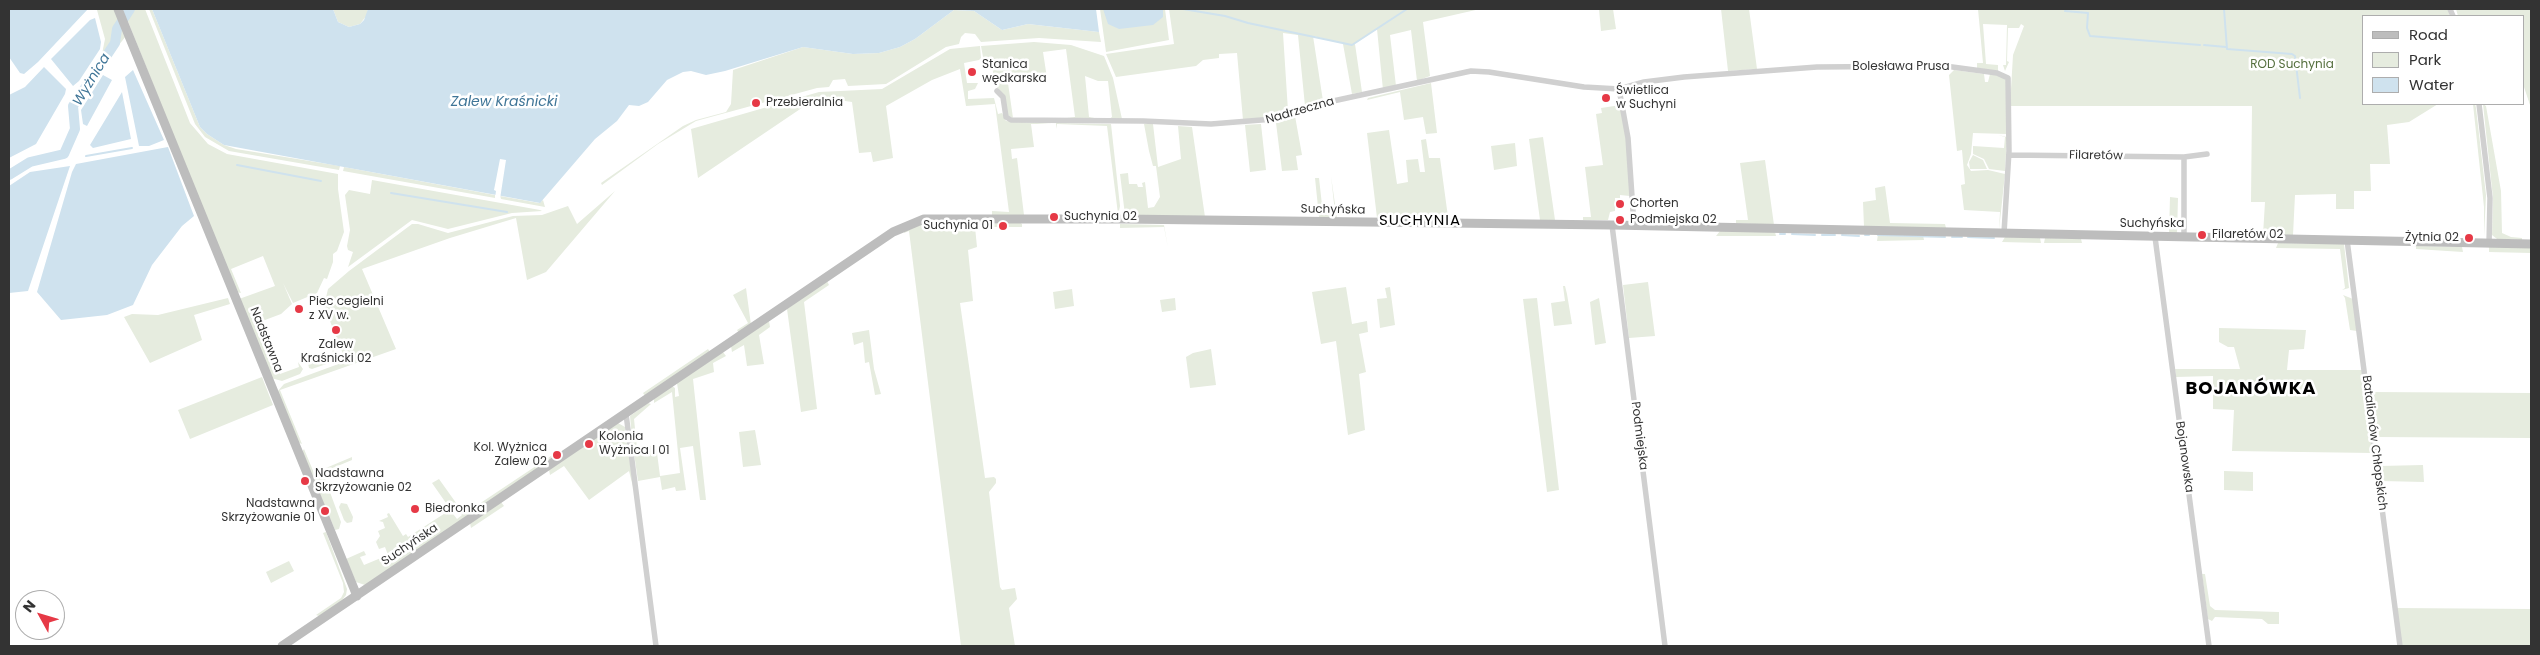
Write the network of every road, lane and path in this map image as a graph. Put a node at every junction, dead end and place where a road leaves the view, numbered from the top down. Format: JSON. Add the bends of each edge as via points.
{"nodes":[{"id":1,"x":119,"y":11,"type":"edge"},
{"id":2,"x":1757,"y":72,"type":"joint"},
{"id":3,"x":1619,"y":89,"type":"junction"},
{"id":4,"x":997,"y":91,"type":"dead end"},
{"id":5,"x":2479,"y":105,"type":"edge"},
{"id":6,"x":2207,"y":154,"type":"dead end"},
{"id":7,"x":2009,"y":155,"type":"junction"},
{"id":8,"x":2184,"y":157,"type":"junction"},
{"id":9,"x":1612,"y":225,"type":"junction"},
{"id":10,"x":1634,"y":226,"type":"junction"},
{"id":11,"x":2004,"y":234,"type":"junction"},
{"id":12,"x":2155,"y":237,"type":"junction"},
{"id":13,"x":2184,"y":237,"type":"junction"},
{"id":14,"x":2347,"y":240,"type":"junction"},
{"id":15,"x":2489,"y":244,"type":"junction"},
{"id":16,"x":2531,"y":244,"type":"edge"},
{"id":17,"x":626,"y":414,"type":"junction"},
{"id":18,"x":357,"y":596,"type":"junction"},
{"id":19,"x":282,"y":646,"type":"edge"},
{"id":20,"x":656,"y":646,"type":"edge"},
{"id":21,"x":1665,"y":646,"type":"edge"},
{"id":22,"x":2209,"y":646,"type":"edge"},
{"id":23,"x":2400,"y":646,"type":"edge"}],
"edges":[{"from":1,"to":18,"type":"street","name":"Nadstawna"},
{"from":2,"to":3,"type":"street","name":"Nadrzeczna","via":[[1656,80]]},
{"from":2,"to":7,"type":"street","name":"Bolesława Prusa","via":[[1818,67],[1945,66],[2007,76]]},
{"from":3,"to":4,"type":"street","name":"Nadrzeczna","via":[[1471,71],[1324,103],[1262,122],[1195,124],[1011,120],[1006,117],[1003,97]]},
{"from":3,"to":10,"type":"street","via":[[1628,138]]},
{"from":5,"to":15,"type":"street","via":[[2490,198]]},
{"from":6,"to":8,"type":"street","name":"Filaretów"},
{"from":7,"to":8,"type":"street","name":"Filaretów"},
{"from":7,"to":11,"type":"street","name":"Bolesława Prusa"},
{"from":8,"to":13,"type":"street"},
{"from":9,"to":10,"type":"street","name":"Suchyńska"},
{"from":9,"to":17,"type":"street","name":"Suchyńska","via":[[919,220],[902,228]]},
{"from":9,"to":21,"type":"street","name":"Podmiejska"},
{"from":10,"to":11,"type":"street","name":"Suchyńska"},
{"from":11,"to":12,"type":"street","name":"Suchyńska"},
{"from":12,"to":13,"type":"street","name":"Suchyńska"},
{"from":12,"to":22,"type":"street","name":"Bojanowska"},
{"from":13,"to":14,"type":"street","name":"Suchyńska"},
{"from":14,"to":15,"type":"street","name":"Suchyńska"},
{"from":14,"to":23,"type":"street","name":"Batalionów Chłopskich"},
{"from":15,"to":16,"type":"street","name":"Suchyńska"},
{"from":17,"to":18,"type":"street","name":"Suchyńska"},
{"from":17,"to":20,"type":"street"},
{"from":18,"to":19,"type":"street"}]}
